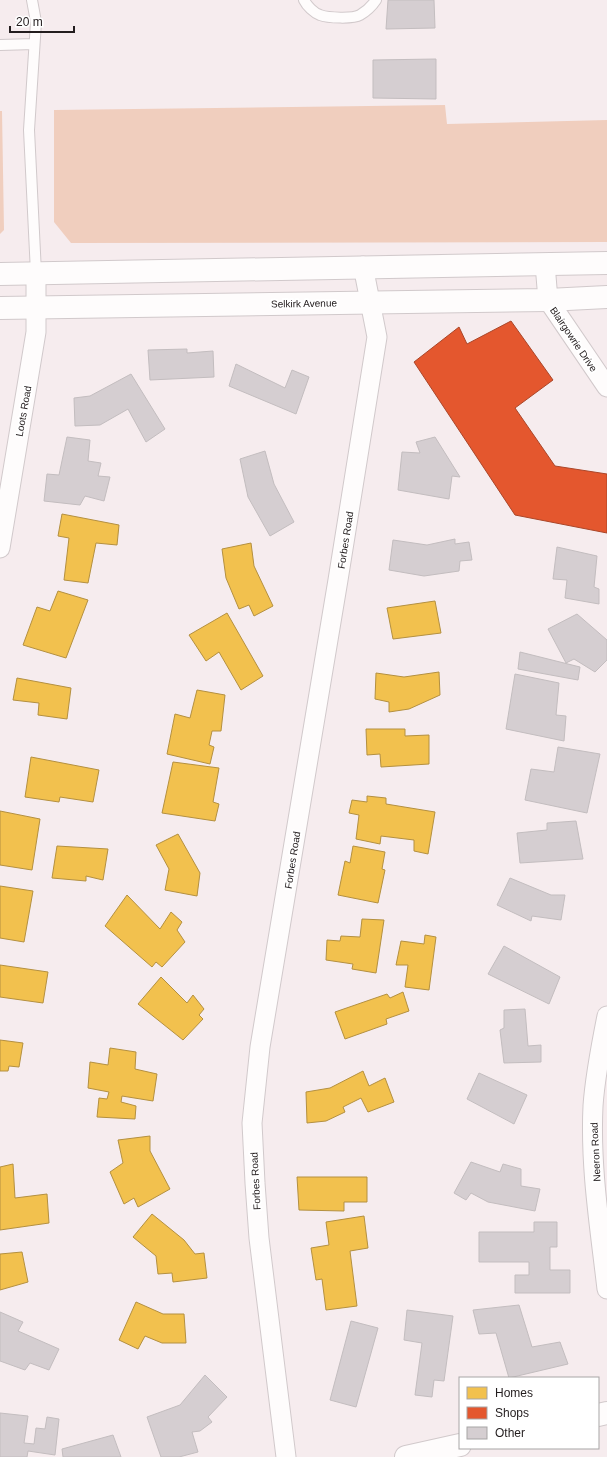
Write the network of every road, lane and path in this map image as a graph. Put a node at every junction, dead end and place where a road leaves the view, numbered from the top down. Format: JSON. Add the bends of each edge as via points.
{"nodes":[{"id":1,"x":32,"y":0,"type":"edge"},
{"id":2,"x":304,"y":0,"type":"edge"},
{"id":3,"x":376,"y":0,"type":"edge"},
{"id":4,"x":34,"y":44,"type":"junction"},
{"id":5,"x":0,"y":45,"type":"edge"},
{"id":6,"x":607,"y":263,"type":"edge"},
{"id":7,"x":545,"y":264,"type":"junction"},
{"id":8,"x":363,"y":266,"type":"junction"},
{"id":9,"x":36,"y":273,"type":"junction"},
{"id":10,"x":0,"y":274,"type":"edge"},
{"id":11,"x":607,"y":297,"type":"edge"},
{"id":12,"x":548,"y":300,"type":"junction"},
{"id":13,"x":370,"y":302,"type":"junction"},
{"id":14,"x":0,"y":308,"type":"edge"},
{"id":15,"x":36,"y":308,"type":"junction"},
{"id":16,"x":607,"y":387,"type":"edge"},
{"id":17,"x":0,"y":548,"type":"edge"},
{"id":18,"x":607,"y":1016,"type":"edge"},
{"id":19,"x":607,"y":1288,"type":"edge"},
{"id":20,"x":459,"y":1445,"type":"edge"},
{"id":21,"x":286,"y":1457,"type":"edge"},
{"id":22,"x":406,"y":1457,"type":"edge"}],
"edges":[{"from":1,"to":4,"type":"lane","via":[[36,22]]},
{"from":2,"to":3,"type":"lane","via":[[320,15],[346,18],[359,16],[371,8]]},
{"from":4,"to":5,"type":"lane"},
{"from":4,"to":9,"type":"lane","via":[[30,130]]},
{"from":6,"to":7,"type":"street"},
{"from":7,"to":8,"type":"street"},
{"from":7,"to":12,"type":"street","name":"Blairgowrie Drive"},
{"from":8,"to":9,"type":"street"},
{"from":8,"to":13,"type":"street","name":"Forbes Road"},
{"from":9,"to":10,"type":"street"},
{"from":9,"to":15,"type":"street","name":"Loots Road"},
{"from":11,"to":12,"type":"street","name":"Selkirk Avenue"},
{"from":12,"to":13,"type":"street","name":"Selkirk Avenue"},
{"from":12,"to":16,"type":"street","name":"Blairgowrie Drive"},
{"from":13,"to":15,"type":"street","name":"Selkirk Avenue"},
{"from":13,"to":21,"type":"street","name":"Forbes Road","via":[[377,337],[260,1047],[252,1123],[259,1238]]},
{"from":14,"to":15,"type":"street","name":"Selkirk Avenue"},
{"from":15,"to":17,"type":"street","name":"Loots Road","via":[[36,332]]},
{"from":18,"to":19,"type":"street","name":"Neeron Road","via":[[597,1066],[593,1106],[593,1150]]},
{"from":20,"to":22,"type":"street"}]}
